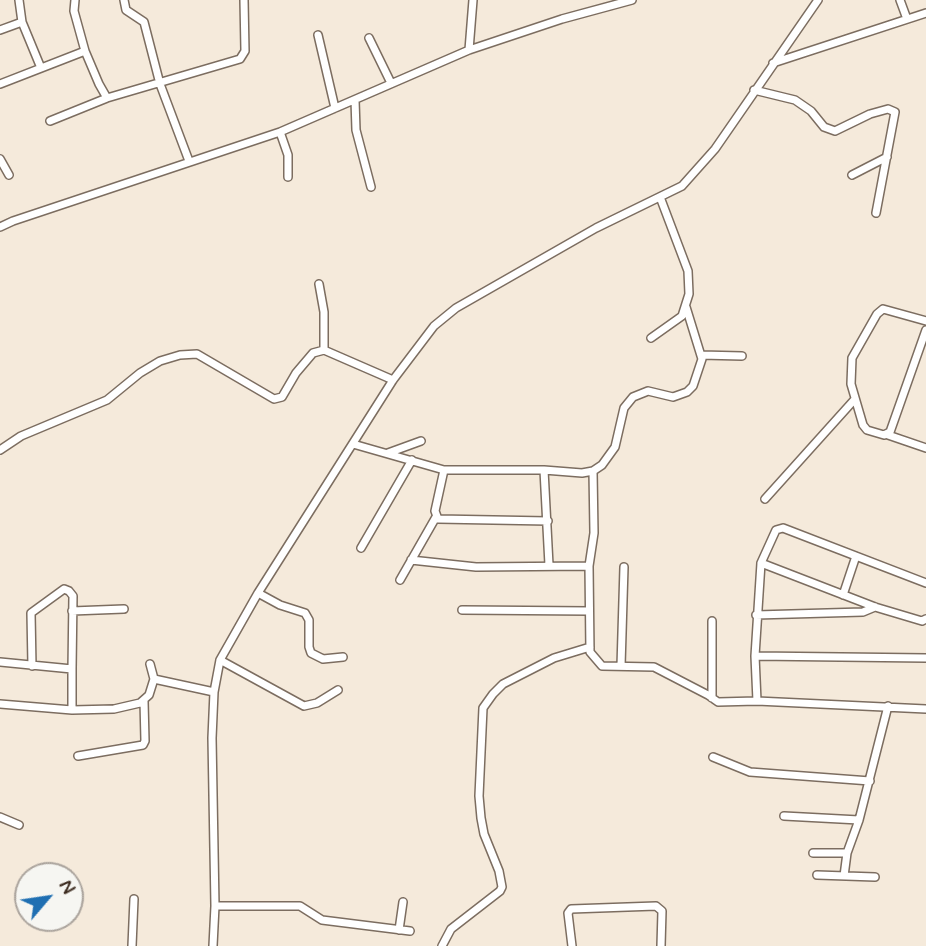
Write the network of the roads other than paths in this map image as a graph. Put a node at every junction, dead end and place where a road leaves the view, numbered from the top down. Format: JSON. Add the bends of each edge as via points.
{"nodes":[{"id":1,"x":19,"y":0,"type":"edge"},
{"id":2,"x":75,"y":0,"type":"edge"},
{"id":3,"x":124,"y":0,"type":"edge"},
{"id":4,"x":244,"y":0,"type":"edge"},
{"id":5,"x":473,"y":0,"type":"edge"},
{"id":6,"x":632,"y":0,"type":"edge"},
{"id":7,"x":818,"y":0,"type":"edge"},
{"id":8,"x":900,"y":0,"type":"edge"},
{"id":9,"x":926,"y":13,"type":"edge"},
{"id":10,"x":907,"y":19,"type":"junction"},
{"id":11,"x":22,"y":22,"type":"junction"},
{"id":12,"x":0,"y":30,"type":"edge"},
{"id":13,"x":318,"y":34,"type":"dead end"},
{"id":14,"x":369,"y":38,"type":"dead end"},
{"id":15,"x":469,"y":50,"type":"junction"},
{"id":16,"x":85,"y":51,"type":"junction"},
{"id":17,"x":772,"y":63,"type":"junction"},
{"id":18,"x":41,"y":68,"type":"junction"},
{"id":19,"x":391,"y":83,"type":"junction"},
{"id":20,"x":0,"y":84,"type":"edge"},
{"id":21,"x":160,"y":84,"type":"junction"},
{"id":22,"x":754,"y":90,"type":"junction"},
{"id":23,"x":107,"y":98,"type":"junction"},
{"id":24,"x":355,"y":100,"type":"junction"},
{"id":25,"x":335,"y":108,"type":"junction"},
{"id":26,"x":50,"y":121,"type":"dead end"},
{"id":27,"x":280,"y":132,"type":"junction"},
{"id":28,"x":887,"y":157,"type":"junction"},
{"id":29,"x":0,"y":159,"type":"edge"},
{"id":30,"x":189,"y":161,"type":"junction"},
{"id":31,"x":9,"y":175,"type":"dead end"},
{"id":32,"x":852,"y":175,"type":"dead end"},
{"id":33,"x":288,"y":177,"type":"dead end"},
{"id":34,"x":371,"y":187,"type":"dead end"},
{"id":35,"x":660,"y":197,"type":"junction"},
{"id":36,"x":876,"y":213,"type":"dead end"},
{"id":37,"x":0,"y":227,"type":"edge"},
{"id":38,"x":318,"y":284,"type":"dead end"},
{"id":39,"x":686,"y":307,"type":"junction"},
{"id":40,"x":926,"y":321,"type":"edge"},
{"id":41,"x":926,"y":330,"type":"edge"},
{"id":42,"x":650,"y":338,"type":"dead end"},
{"id":43,"x":324,"y":350,"type":"junction"},
{"id":44,"x":701,"y":355,"type":"junction"},
{"id":45,"x":741,"y":356,"type":"dead end"},
{"id":46,"x":393,"y":380,"type":"junction"},
{"id":47,"x":855,"y":399,"type":"junction"},
{"id":48,"x":888,"y":435,"type":"junction"},
{"id":49,"x":421,"y":441,"type":"dead end"},
{"id":50,"x":353,"y":444,"type":"junction"},
{"id":51,"x":926,"y":448,"type":"edge"},
{"id":52,"x":0,"y":450,"type":"edge"},
{"id":53,"x":387,"y":454,"type":"junction"},
{"id":54,"x":412,"y":460,"type":"junction"},
{"id":55,"x":444,"y":470,"type":"junction"},
{"id":56,"x":544,"y":470,"type":"junction"},
{"id":57,"x":593,"y":471,"type":"junction"},
{"id":58,"x":765,"y":499,"type":"dead end"},
{"id":59,"x":436,"y":517,"type":"junction"},
{"id":60,"x":548,"y":521,"type":"junction"},
{"id":61,"x":361,"y":548,"type":"dead end"},
{"id":62,"x":856,"y":556,"type":"junction"},
{"id":63,"x":411,"y":560,"type":"junction"},
{"id":64,"x":761,"y":564,"type":"junction"},
{"id":65,"x":549,"y":565,"type":"junction"},
{"id":66,"x":589,"y":566,"type":"junction"},
{"id":67,"x":624,"y":567,"type":"dead end"},
{"id":68,"x":400,"y":580,"type":"dead end"},
{"id":69,"x":926,"y":583,"type":"edge"},
{"id":70,"x":258,"y":593,"type":"junction"},
{"id":71,"x":842,"y":594,"type":"junction"},
{"id":72,"x":875,"y":607,"type":"junction"},
{"id":73,"x":124,"y":609,"type":"dead end"},
{"id":74,"x":462,"y":610,"type":"dead end"},
{"id":75,"x":72,"y":611,"type":"junction"},
{"id":76,"x":589,"y":611,"type":"junction"},
{"id":77,"x":756,"y":615,"type":"junction"},
{"id":78,"x":926,"y":619,"type":"edge"},
{"id":79,"x":712,"y":621,"type":"dead end"},
{"id":80,"x":590,"y":647,"type":"junction"},
{"id":81,"x":755,"y":656,"type":"junction"},
{"id":82,"x":343,"y":657,"type":"dead end"},
{"id":83,"x":926,"y":658,"type":"edge"},
{"id":84,"x":220,"y":660,"type":"junction"},
{"id":85,"x":0,"y":662,"type":"edge"},
{"id":86,"x":150,"y":663,"type":"dead end"},
{"id":87,"x":32,"y":666,"type":"junction"},
{"id":88,"x":621,"y":666,"type":"junction"},
{"id":89,"x":72,"y":669,"type":"junction"},
{"id":90,"x":154,"y":679,"type":"junction"},
{"id":91,"x":338,"y":690,"type":"dead end"},
{"id":92,"x":214,"y":692,"type":"junction"},
{"id":93,"x":712,"y":698,"type":"junction"},
{"id":94,"x":144,"y":701,"type":"junction"},
{"id":95,"x":757,"y":701,"type":"junction"},
{"id":96,"x":0,"y":704,"type":"edge"},
{"id":97,"x":888,"y":706,"type":"junction"},
{"id":98,"x":926,"y":709,"type":"edge"},
{"id":99,"x":72,"y":710,"type":"junction"},
{"id":100,"x":78,"y":756,"type":"dead end"},
{"id":101,"x":713,"y":757,"type":"dead end"},
{"id":102,"x":870,"y":781,"type":"junction"},
{"id":103,"x":784,"y":816,"type":"dead end"},
{"id":104,"x":0,"y":817,"type":"edge"},
{"id":105,"x":859,"y":820,"type":"junction"},
{"id":106,"x":19,"y":825,"type":"dead end"},
{"id":107,"x":813,"y":853,"type":"dead end"},
{"id":108,"x":847,"y":853,"type":"junction"},
{"id":109,"x":817,"y":876,"type":"dead end"},
{"id":110,"x":844,"y":876,"type":"junction"},
{"id":111,"x":875,"y":877,"type":"dead end"},
{"id":112,"x":134,"y":899,"type":"dead end"},
{"id":113,"x":403,"y":902,"type":"dead end"},
{"id":114,"x":215,"y":906,"type":"junction"},
{"id":115,"x":399,"y":930,"type":"junction"},
{"id":116,"x":410,"y":931,"type":"dead end"},
{"id":117,"x":132,"y":946,"type":"edge"},
{"id":118,"x":213,"y":946,"type":"edge"},
{"id":119,"x":442,"y":946,"type":"edge"},
{"id":120,"x":572,"y":946,"type":"edge"},
{"id":121,"x":661,"y":946,"type":"edge"}],
"edges":[{"from":1,"to":11,"type":"street"},
{"from":2,"to":16,"type":"street"},
{"from":3,"to":21,"type":"street","via":[[126,10],[144,22]]},
{"from":4,"to":21,"type":"street","via":[[244,55]]},
{"from":5,"to":15,"type":"street"},
{"from":6,"to":15,"type":"street"},
{"from":7,"to":17,"type":"street"},
{"from":8,"to":10,"type":"street"},
{"from":9,"to":10,"type":"street"},
{"from":10,"to":17,"type":"street"},
{"from":11,"to":12,"type":"street"},
{"from":11,"to":18,"type":"street"},
{"from":13,"to":25,"type":"street"},
{"from":14,"to":19,"type":"street"},
{"from":15,"to":19,"type":"street"},
{"from":16,"to":18,"type":"street"},
{"from":16,"to":23,"type":"street"},
{"from":17,"to":22,"type":"street"},
{"from":18,"to":20,"type":"street"},
{"from":19,"to":24,"type":"street"},
{"from":21,"to":23,"type":"street"},
{"from":21,"to":30,"type":"street"},
{"from":22,"to":28,"type":"street","via":[[795,100],[824,127],[835,131],[870,114],[892,110],[895,116]]},
{"from":22,"to":35,"type":"street","via":[[715,149],[682,186]]},
{"from":23,"to":26,"type":"street"},
{"from":24,"to":25,"type":"street"},
{"from":24,"to":34,"type":"street","via":[[356,130]]},
{"from":25,"to":27,"type":"street"},
{"from":27,"to":30,"type":"street"},
{"from":27,"to":33,"type":"street","via":[[288,155]]},
{"from":28,"to":32,"type":"street"},
{"from":28,"to":36,"type":"street"},
{"from":29,"to":31,"type":"street"},
{"from":30,"to":37,"type":"street"},
{"from":35,"to":39,"type":"street","via":[[688,271]]},
{"from":35,"to":46,"type":"street","via":[[596,228],[456,309],[433,326]]},
{"from":38,"to":43,"type":"street"},
{"from":39,"to":42,"type":"street","via":[[682,316]]},
{"from":39,"to":44,"type":"street"},
{"from":40,"to":47,"type":"street","via":[[888,309],[877,314],[852,358]]},
{"from":41,"to":48,"type":"street"},
{"from":43,"to":46,"type":"street"},
{"from":43,"to":52,"type":"street","via":[[313,353],[282,397],[274,399],[197,354],[160,361],[107,400],[21,436]]},
{"from":44,"to":45,"type":"street"},
{"from":44,"to":57,"type":"street","via":[[701,366],[687,392],[673,397],[648,391],[633,397],[624,408],[615,447]]},
{"from":46,"to":50,"type":"street"},
{"from":47,"to":48,"type":"street","via":[[867,430]]},
{"from":47,"to":58,"type":"street"},
{"from":48,"to":51,"type":"street"},
{"from":49,"to":53,"type":"street"},
{"from":50,"to":53,"type":"street"},
{"from":50,"to":70,"type":"street"},
{"from":53,"to":54,"type":"street"},
{"from":54,"to":55,"type":"street"},
{"from":54,"to":61,"type":"street"},
{"from":55,"to":56,"type":"street"},
{"from":55,"to":59,"type":"street"},
{"from":56,"to":57,"type":"street"},
{"from":56,"to":60,"type":"street"},
{"from":57,"to":66,"type":"street","via":[[594,533]]},
{"from":59,"to":60,"type":"street"},
{"from":59,"to":63,"type":"street"},
{"from":60,"to":65,"type":"street"},
{"from":62,"to":64,"type":"street","via":[[783,528],[776,530]]},
{"from":62,"to":69,"type":"street"},
{"from":62,"to":71,"type":"street"},
{"from":63,"to":65,"type":"street","via":[[476,567]]},
{"from":63,"to":68,"type":"street"},
{"from":64,"to":71,"type":"street"},
{"from":64,"to":77,"type":"street"},
{"from":65,"to":66,"type":"street"},
{"from":66,"to":76,"type":"street"},
{"from":67,"to":88,"type":"street"},
{"from":70,"to":82,"type":"street","via":[[305,613],[311,653],[323,659]]},
{"from":70,"to":84,"type":"street"},
{"from":71,"to":72,"type":"street"},
{"from":72,"to":77,"type":"street","via":[[863,612]]},
{"from":72,"to":78,"type":"street"},
{"from":73,"to":75,"type":"street"},
{"from":74,"to":76,"type":"street"},
{"from":75,"to":87,"type":"street","via":[[73,596],[64,589],[31,613]]},
{"from":75,"to":89,"type":"street"},
{"from":76,"to":80,"type":"street"},
{"from":77,"to":81,"type":"street"},
{"from":79,"to":93,"type":"street"},
{"from":80,"to":88,"type":"street","via":[[602,666]]},
{"from":80,"to":119,"type":"street","via":[[554,658],[503,684],[483,708],[481,818],[502,887],[452,929]]},
{"from":81,"to":83,"type":"street"},
{"from":81,"to":95,"type":"street"},
{"from":84,"to":91,"type":"street","via":[[304,706]]},
{"from":84,"to":92,"type":"street"},
{"from":85,"to":87,"type":"street"},
{"from":86,"to":90,"type":"street"},
{"from":87,"to":89,"type":"street"},
{"from":88,"to":93,"type":"street","via":[[654,667]]},
{"from":89,"to":99,"type":"street"},
{"from":90,"to":92,"type":"street"},
{"from":90,"to":94,"type":"street"},
{"from":92,"to":114,"type":"street"},
{"from":93,"to":95,"type":"street","via":[[718,702]]},
{"from":94,"to":99,"type":"street","via":[[114,709]]},
{"from":94,"to":100,"type":"street","via":[[142,745]]},
{"from":95,"to":97,"type":"street"},
{"from":96,"to":99,"type":"street"},
{"from":97,"to":98,"type":"street"},
{"from":97,"to":102,"type":"street"},
{"from":101,"to":102,"type":"street","via":[[750,772]]},
{"from":102,"to":105,"type":"street"},
{"from":103,"to":105,"type":"street"},
{"from":104,"to":106,"type":"street"},
{"from":105,"to":108,"type":"street"},
{"from":107,"to":108,"type":"street"},
{"from":108,"to":110,"type":"street"},
{"from":109,"to":110,"type":"street"},
{"from":110,"to":111,"type":"street"},
{"from":112,"to":117,"type":"street"},
{"from":113,"to":115,"type":"street"},
{"from":114,"to":115,"type":"street","via":[[300,906],[322,920]]},
{"from":114,"to":118,"type":"street"},
{"from":115,"to":116,"type":"street"},
{"from":120,"to":121,"type":"street","via":[[571,909],[656,906],[662,911]]}]}
